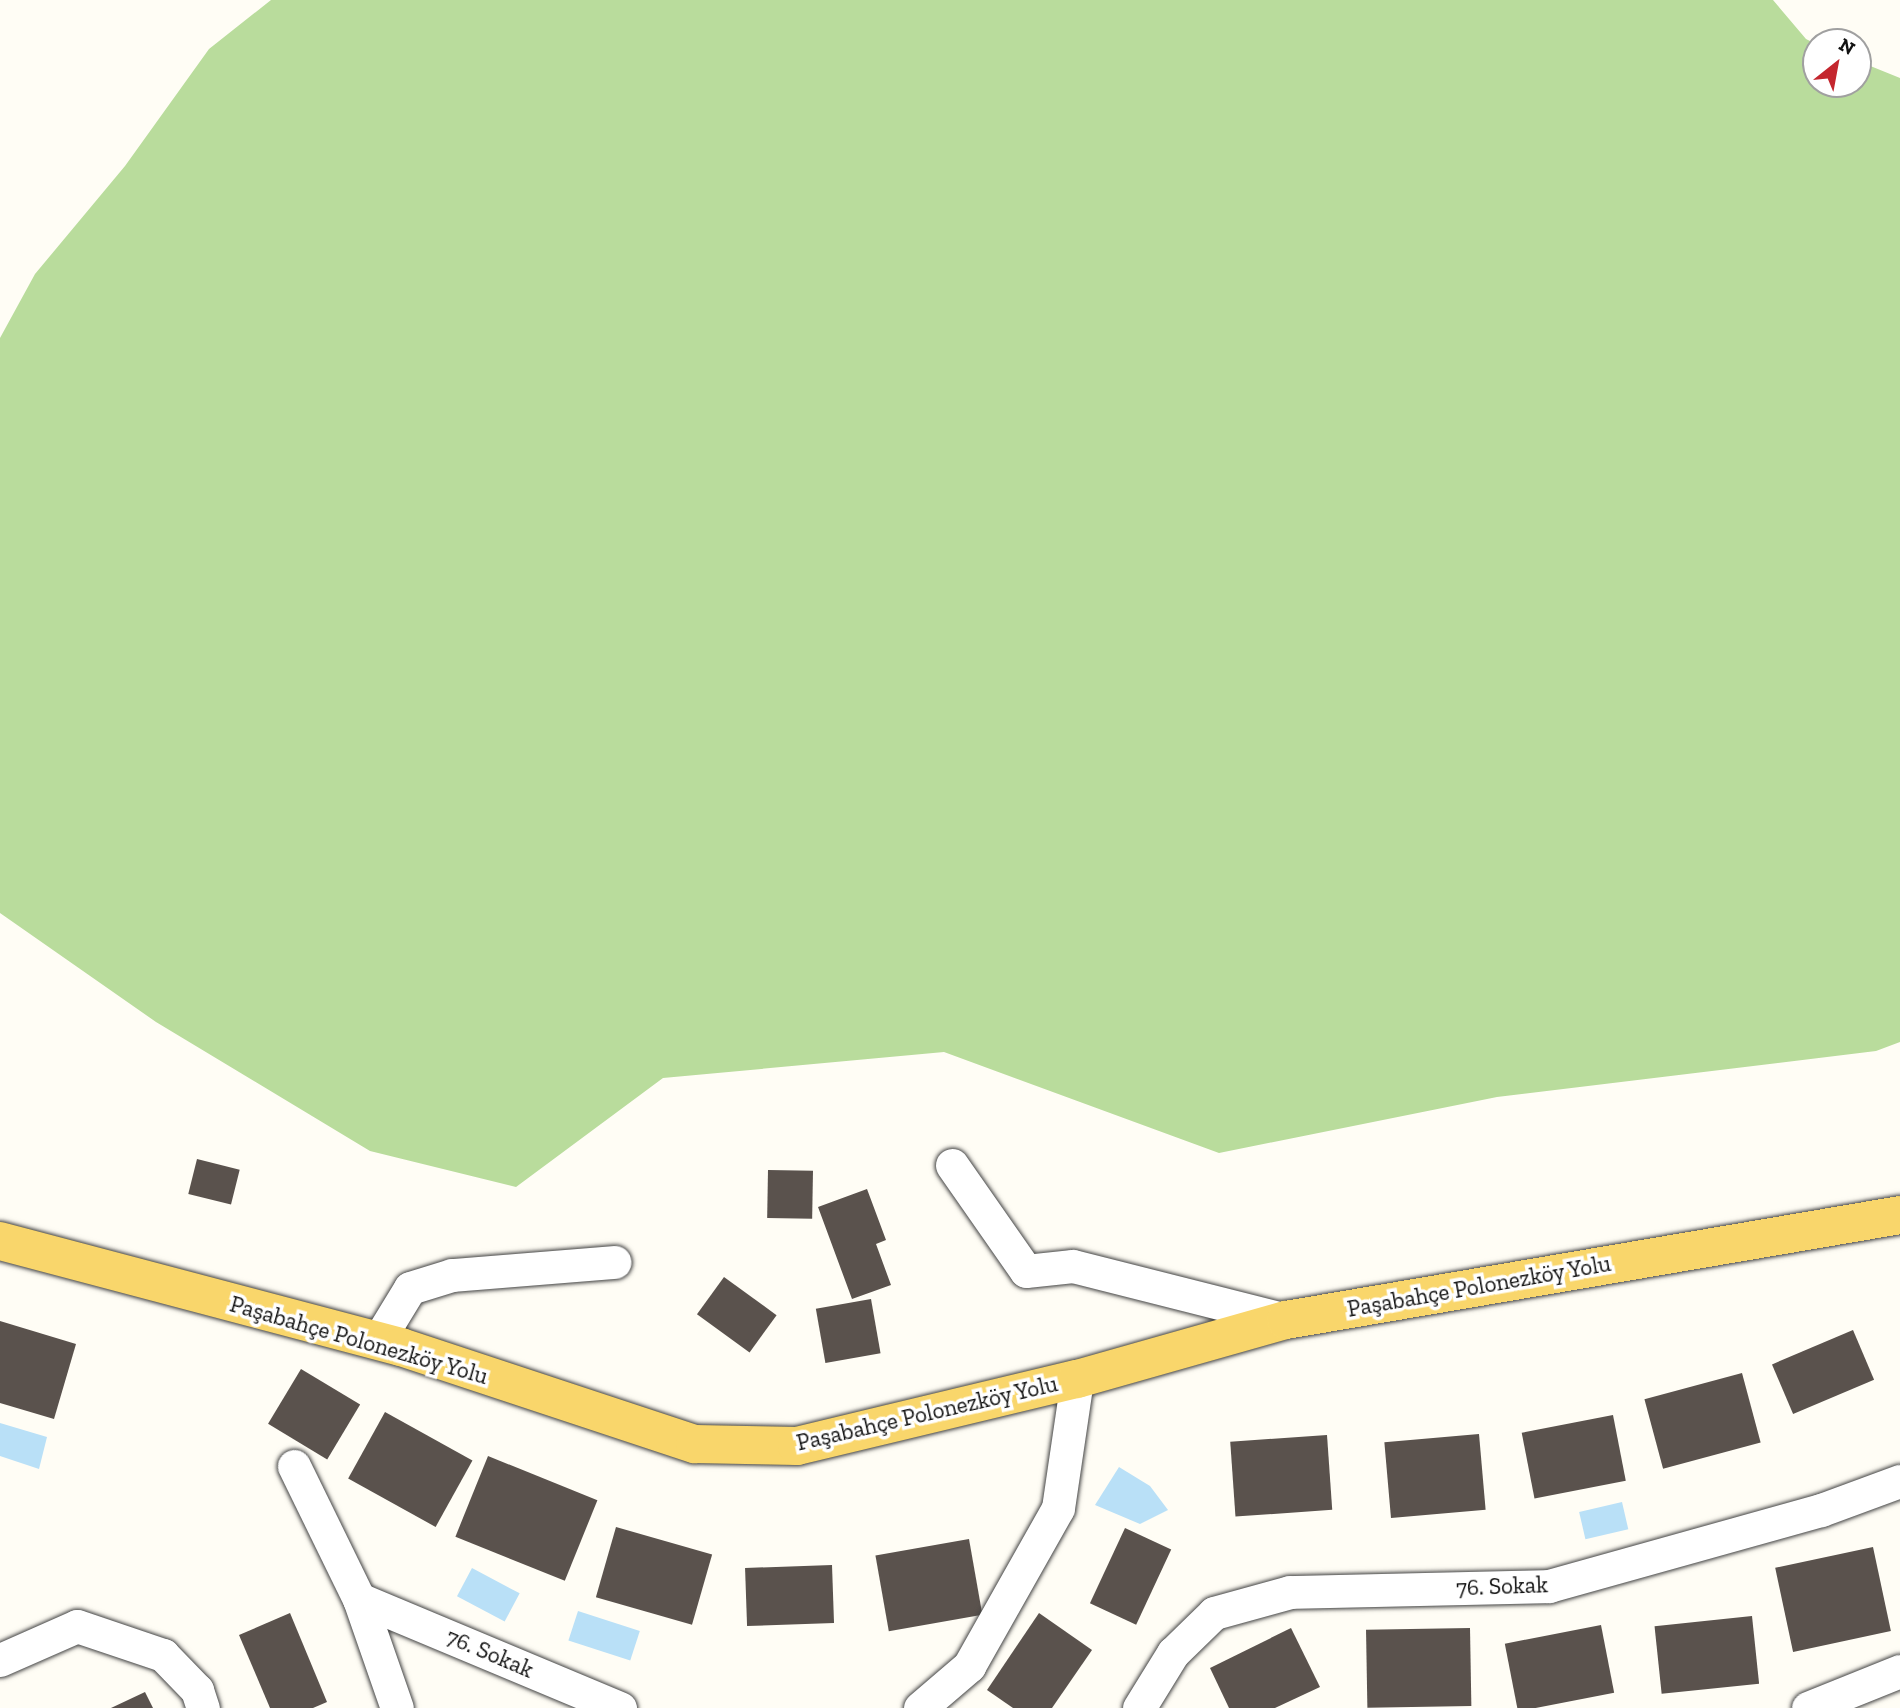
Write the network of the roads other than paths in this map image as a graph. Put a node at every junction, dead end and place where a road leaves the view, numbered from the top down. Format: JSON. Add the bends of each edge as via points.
{"nodes":[{"id":1,"x":952,"y":1165,"type":"dead end"},
{"id":2,"x":1889,"y":1214,"type":"edge"},
{"id":3,"x":0,"y":1241,"type":"edge"},
{"id":4,"x":614,"y":1262,"type":"dead end"},
{"id":5,"x":1286,"y":1320,"type":"junction"},
{"id":6,"x":377,"y":1342,"type":"junction"},
{"id":7,"x":1077,"y":1379,"type":"junction"},
{"id":8,"x":294,"y":1466,"type":"dead end"},
{"id":9,"x":1900,"y":1482,"type":"edge"},
{"id":10,"x":359,"y":1599,"type":"junction"},
{"id":11,"x":0,"y":1660,"type":"edge"},
{"id":12,"x":1900,"y":1671,"type":"edge"},
{"id":13,"x":202,"y":1708,"type":"edge"},
{"id":14,"x":397,"y":1708,"type":"edge"},
{"id":15,"x":620,"y":1708,"type":"edge"},
{"id":16,"x":920,"y":1708,"type":"edge"},
{"id":17,"x":1139,"y":1708,"type":"edge"},
{"id":18,"x":1808,"y":1708,"type":"edge"}],
"edges":[{"from":1,"to":5,"type":"street","via":[[1026,1271],[1073,1266]]},
{"from":2,"to":5,"type":"main road","name":"Paşabahçe Polonezköy Yolu"},
{"from":3,"to":6,"type":"main road","name":"Paşabahçe Polonezköy Yolu"},
{"from":4,"to":6,"type":"street","via":[[452,1275],[410,1288]]},
{"from":5,"to":7,"type":"main road","name":"Paşabahçe Polonezköy Yolu"},
{"from":6,"to":7,"type":"main road","name":"Paşabahçe Polonezköy Yolu","via":[[695,1444],[797,1446]]},
{"from":7,"to":16,"type":"street","via":[[1058,1508],[969,1666]]},
{"from":8,"to":10,"type":"street"},
{"from":9,"to":17,"type":"street","name":"76. Sokak","via":[[1821,1510],[1549,1586],[1290,1592],[1214,1613],[1173,1653]]},
{"from":10,"to":14,"type":"street"},
{"from":10,"to":15,"type":"street","name":"76. Sokak"},
{"from":11,"to":13,"type":"street","via":[[77,1626],[163,1655],[197,1690]]},
{"from":12,"to":18,"type":"street"}]}
